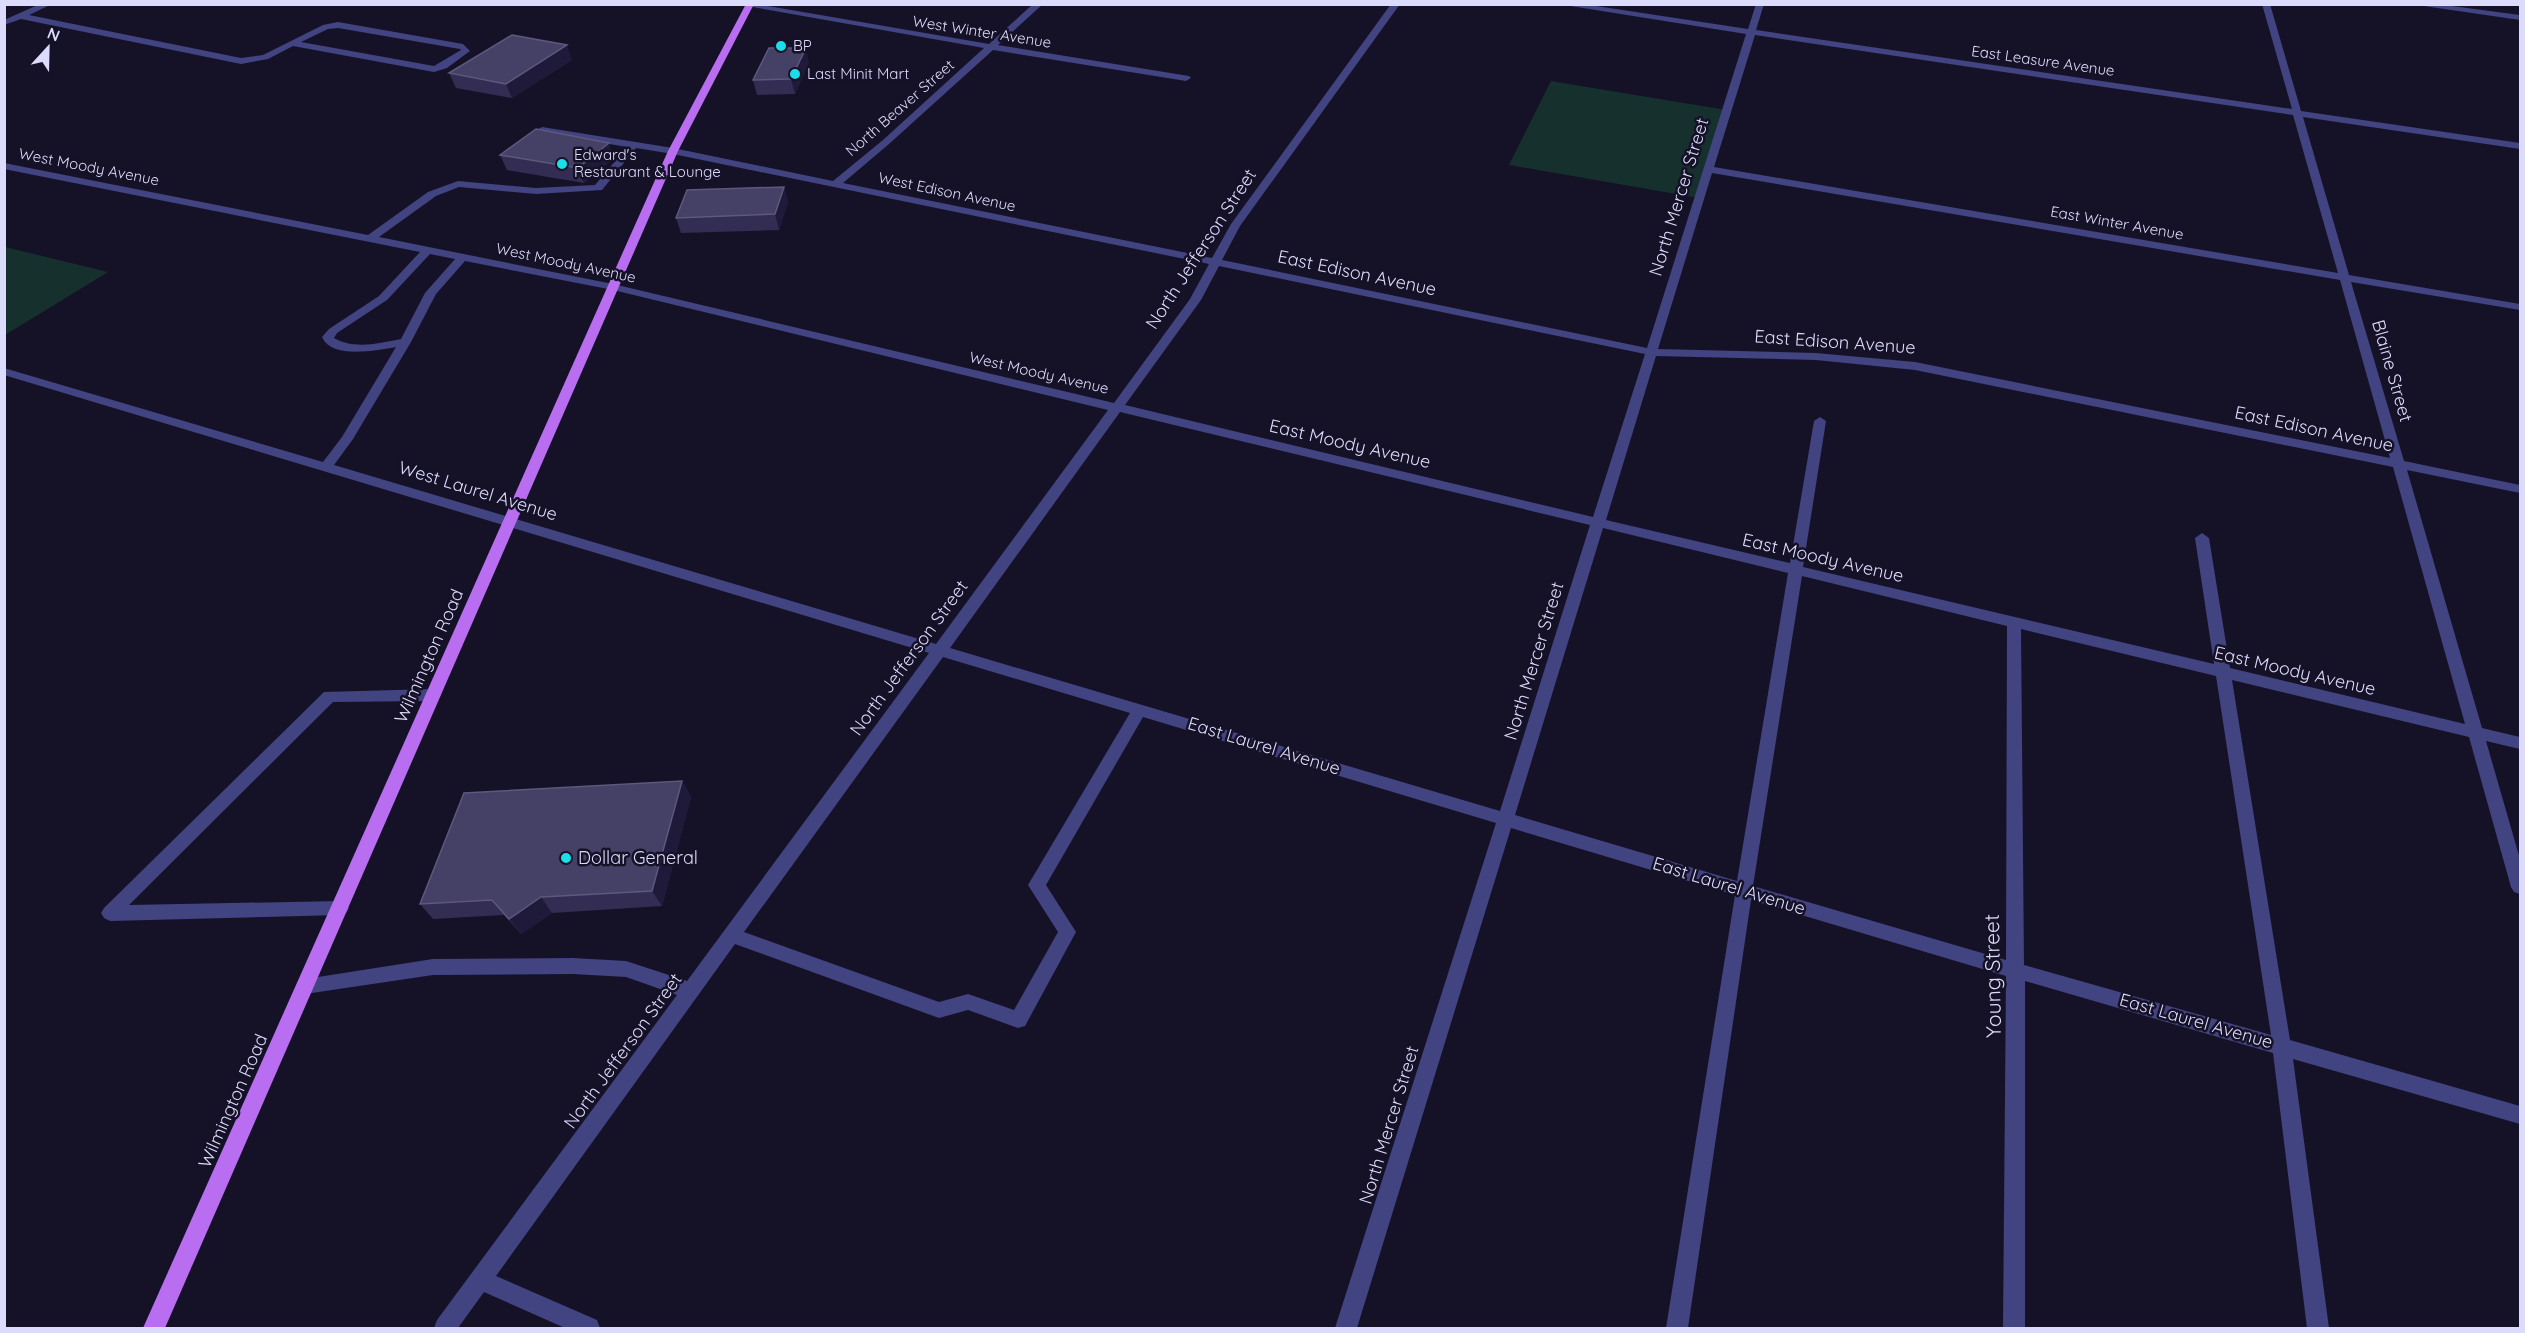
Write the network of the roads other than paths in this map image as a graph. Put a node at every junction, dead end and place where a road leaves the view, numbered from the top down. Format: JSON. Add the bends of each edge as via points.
{"nodes":[{"id":1,"x":48,"y":4,"type":"edge"},
{"id":2,"x":1039,"y":4,"type":"edge"},
{"id":3,"x":1396,"y":4,"type":"edge"},
{"id":4,"x":1562,"y":4,"type":"edge"},
{"id":5,"x":1760,"y":4,"type":"edge"},
{"id":6,"x":2266,"y":4,"type":"edge"},
{"id":7,"x":2414,"y":4,"type":"edge"},
{"id":8,"x":746,"y":5,"type":"edge"},
{"id":9,"x":21,"y":16,"type":"junction"},
{"id":10,"x":2520,"y":18,"type":"edge"},
{"id":11,"x":7,"y":21,"type":"edge"},
{"id":12,"x":1751,"y":32,"type":"junction"},
{"id":13,"x":292,"y":44,"type":"junction"},
{"id":14,"x":993,"y":46,"type":"junction"},
{"id":15,"x":1186,"y":78,"type":"dead end"},
{"id":16,"x":2297,"y":113,"type":"junction"},
{"id":17,"x":542,"y":130,"type":"edge"},
{"id":18,"x":633,"y":145,"type":"junction"},
{"id":19,"x":2520,"y":146,"type":"edge"},
{"id":20,"x":673,"y":151,"type":"junction"},
{"id":21,"x":4,"y":166,"type":"edge"},
{"id":22,"x":1708,"y":169,"type":"junction"},
{"id":23,"x":835,"y":184,"type":"junction"},
{"id":24,"x":369,"y":239,"type":"junction"},
{"id":25,"x":428,"y":250,"type":"junction"},
{"id":26,"x":462,"y":257,"type":"junction"},
{"id":27,"x":1215,"y":263,"type":"junction"},
{"id":28,"x":2346,"y":277,"type":"junction"},
{"id":29,"x":613,"y":287,"type":"junction"},
{"id":30,"x":2520,"y":308,"type":"edge"},
{"id":31,"x":405,"y":342,"type":"junction"},
{"id":32,"x":1651,"y":352,"type":"junction"},
{"id":33,"x":4,"y":371,"type":"edge"},
{"id":34,"x":1117,"y":406,"type":"junction"},
{"id":35,"x":1820,"y":421,"type":"dead end"},
{"id":36,"x":2398,"y":465,"type":"junction"},
{"id":37,"x":326,"y":467,"type":"junction"},
{"id":38,"x":2520,"y":489,"type":"edge"},
{"id":39,"x":510,"y":521,"type":"junction"},
{"id":40,"x":1598,"y":522,"type":"junction"},
{"id":41,"x":2202,"y":538,"type":"dead end"},
{"id":42,"x":1796,"y":570,"type":"junction"},
{"id":43,"x":2014,"y":622,"type":"junction"},
{"id":44,"x":940,"y":650,"type":"junction"},
{"id":45,"x":2222,"y":672,"type":"junction"},
{"id":46,"x":433,"y":695,"type":"junction"},
{"id":47,"x":1140,"y":709,"type":"junction"},
{"id":48,"x":2477,"y":732,"type":"junction"},
{"id":49,"x":2520,"y":743,"type":"edge"},
{"id":50,"x":1505,"y":818,"type":"junction"},
{"id":51,"x":2520,"y":887,"type":"edge"},
{"id":52,"x":1744,"y":890,"type":"junction"},
{"id":53,"x":339,"y":908,"type":"junction"},
{"id":54,"x":731,"y":935,"type":"junction"},
{"id":55,"x":2014,"y":969,"type":"junction"},
{"id":56,"x":305,"y":986,"type":"junction"},
{"id":57,"x":691,"y":991,"type":"junction"},
{"id":58,"x":2282,"y":1046,"type":"junction"},
{"id":59,"x":2520,"y":1115,"type":"edge"},
{"id":60,"x":480,"y":1280,"type":"junction"},
{"id":61,"x":1349,"y":1327,"type":"edge"},
{"id":62,"x":154,"y":1329,"type":"edge"},
{"id":63,"x":445,"y":1329,"type":"edge"},
{"id":64,"x":589,"y":1329,"type":"edge"},
{"id":65,"x":1677,"y":1329,"type":"edge"},
{"id":66,"x":2014,"y":1329,"type":"edge"},
{"id":67,"x":2318,"y":1329,"type":"edge"}],
"edges":[{"from":1,"to":9,"type":"street"},
{"from":2,"to":14,"type":"street","name":"North Beaver Street"},
{"from":3,"to":27,"type":"street","name":"North Jefferson Street","via":[[1235,226]]},
{"from":4,"to":12,"type":"street","name":"East Leasure Avenue"},
{"from":5,"to":12,"type":"street","name":"North Mercer Street"},
{"from":6,"to":16,"type":"street","name":"Blaine Street"},
{"from":7,"to":10,"type":"street"},
{"from":8,"to":14,"type":"street","name":"West Winter Avenue"},
{"from":8,"to":20,"type":"main road","name":"Wilmington Road"},
{"from":9,"to":11,"type":"street"},
{"from":9,"to":13,"type":"street","via":[[241,61],[265,57]]},
{"from":12,"to":16,"type":"street","name":"East Leasure Avenue"},
{"from":12,"to":22,"type":"street","name":"North Mercer Street"},
{"from":13,"to":13,"type":"street","via":[[434,69],[466,51],[463,47],[338,25]]},
{"from":14,"to":15,"type":"street","name":"West Winter Avenue"},
{"from":14,"to":23,"type":"street","name":"North Beaver Street"},
{"from":16,"to":19,"type":"street","name":"East Leasure Avenue"},
{"from":16,"to":28,"type":"street","name":"Blaine Street"},
{"from":17,"to":18,"type":"street","name":"West Edison Avenue"},
{"from":18,"to":20,"type":"street","name":"West Edison Avenue"},
{"from":18,"to":24,"type":"street","via":[[598,188],[536,191],[458,184],[432,194]]},
{"from":20,"to":23,"type":"street","name":"West Edison Avenue"},
{"from":20,"to":29,"type":"main road","name":"Wilmington Road"},
{"from":21,"to":24,"type":"street","name":"West Moody Avenue"},
{"from":22,"to":28,"type":"street","name":"East Winter Avenue"},
{"from":22,"to":32,"type":"street","name":"North Mercer Street"},
{"from":23,"to":27,"type":"street","name":"West Edison Avenue"},
{"from":24,"to":25,"type":"street","name":"West Moody Avenue"},
{"from":25,"to":26,"type":"street","name":"West Moody Avenue"},
{"from":25,"to":31,"type":"street","via":[[383,298],[328,337],[348,350]]},
{"from":26,"to":29,"type":"street","name":"West Moody Avenue"},
{"from":26,"to":31,"type":"street","via":[[431,293]]},
{"from":27,"to":32,"type":"street","name":"East Edison Avenue"},
{"from":27,"to":34,"type":"street","name":"North Jefferson Street","via":[[1195,300]]},
{"from":28,"to":30,"type":"street","name":"East Winter Avenue"},
{"from":28,"to":36,"type":"street","name":"Blaine Street"},
{"from":29,"to":34,"type":"street","name":"West Moody Avenue"},
{"from":29,"to":39,"type":"main road","name":"Wilmington Road"},
{"from":31,"to":37,"type":"street"},
{"from":32,"to":36,"type":"street","name":"East Edison Avenue","via":[[1795,355],[1915,366]]},
{"from":32,"to":40,"type":"street","name":"North Mercer Street"},
{"from":33,"to":37,"type":"street","name":"West Laurel Avenue"},
{"from":34,"to":40,"type":"street","name":"East Moody Avenue"},
{"from":34,"to":44,"type":"street","name":"North Jefferson Street"},
{"from":35,"to":42,"type":"street"},
{"from":36,"to":38,"type":"street","name":"East Edison Avenue"},
{"from":36,"to":48,"type":"street","name":"Blaine Street"},
{"from":37,"to":39,"type":"street","name":"West Laurel Avenue"},
{"from":39,"to":44,"type":"street","name":"West Laurel Avenue"},
{"from":39,"to":46,"type":"main road","name":"Wilmington Road"},
{"from":40,"to":42,"type":"street","name":"East Moody Avenue"},
{"from":40,"to":50,"type":"street","name":"North Mercer Street"},
{"from":41,"to":45,"type":"street"},
{"from":42,"to":43,"type":"street","name":"East Moody Avenue"},
{"from":42,"to":52,"type":"street"},
{"from":43,"to":45,"type":"street","name":"East Moody Avenue"},
{"from":43,"to":55,"type":"street","name":"Young Street"},
{"from":44,"to":47,"type":"street","name":"East Laurel Avenue"},
{"from":44,"to":54,"type":"street","name":"North Jefferson Street"},
{"from":45,"to":48,"type":"street","name":"East Moody Avenue"},
{"from":45,"to":58,"type":"street"},
{"from":46,"to":53,"type":"main road","name":"Wilmington Road"},
{"from":46,"to":53,"type":"street","via":[[329,696],[110,913]]},
{"from":47,"to":50,"type":"street","name":"East Laurel Avenue"},
{"from":47,"to":54,"type":"street","via":[[1037,885],[1067,932],[1018,1020],[968,1002],[939,1010]]},
{"from":48,"to":49,"type":"street","name":"East Moody Avenue"},
{"from":48,"to":51,"type":"street","name":"Blaine Street"},
{"from":50,"to":52,"type":"street","name":"East Laurel Avenue"},
{"from":50,"to":61,"type":"street","name":"North Mercer Street"},
{"from":52,"to":55,"type":"street","name":"East Laurel Avenue"},
{"from":52,"to":65,"type":"street"},
{"from":53,"to":56,"type":"main road","name":"Wilmington Road"},
{"from":54,"to":57,"type":"street","name":"North Jefferson Street"},
{"from":55,"to":58,"type":"street","name":"East Laurel Avenue"},
{"from":55,"to":66,"type":"street","name":"Young Street"},
{"from":56,"to":57,"type":"street","via":[[433,967],[573,966],[626,969]]},
{"from":56,"to":62,"type":"main road","name":"Wilmington Road"},
{"from":57,"to":60,"type":"street","name":"North Jefferson Street"},
{"from":58,"to":59,"type":"street","name":"East Laurel Avenue"},
{"from":58,"to":67,"type":"street"},
{"from":60,"to":63,"type":"street","name":"North Jefferson Street"},
{"from":60,"to":64,"type":"street"}]}
